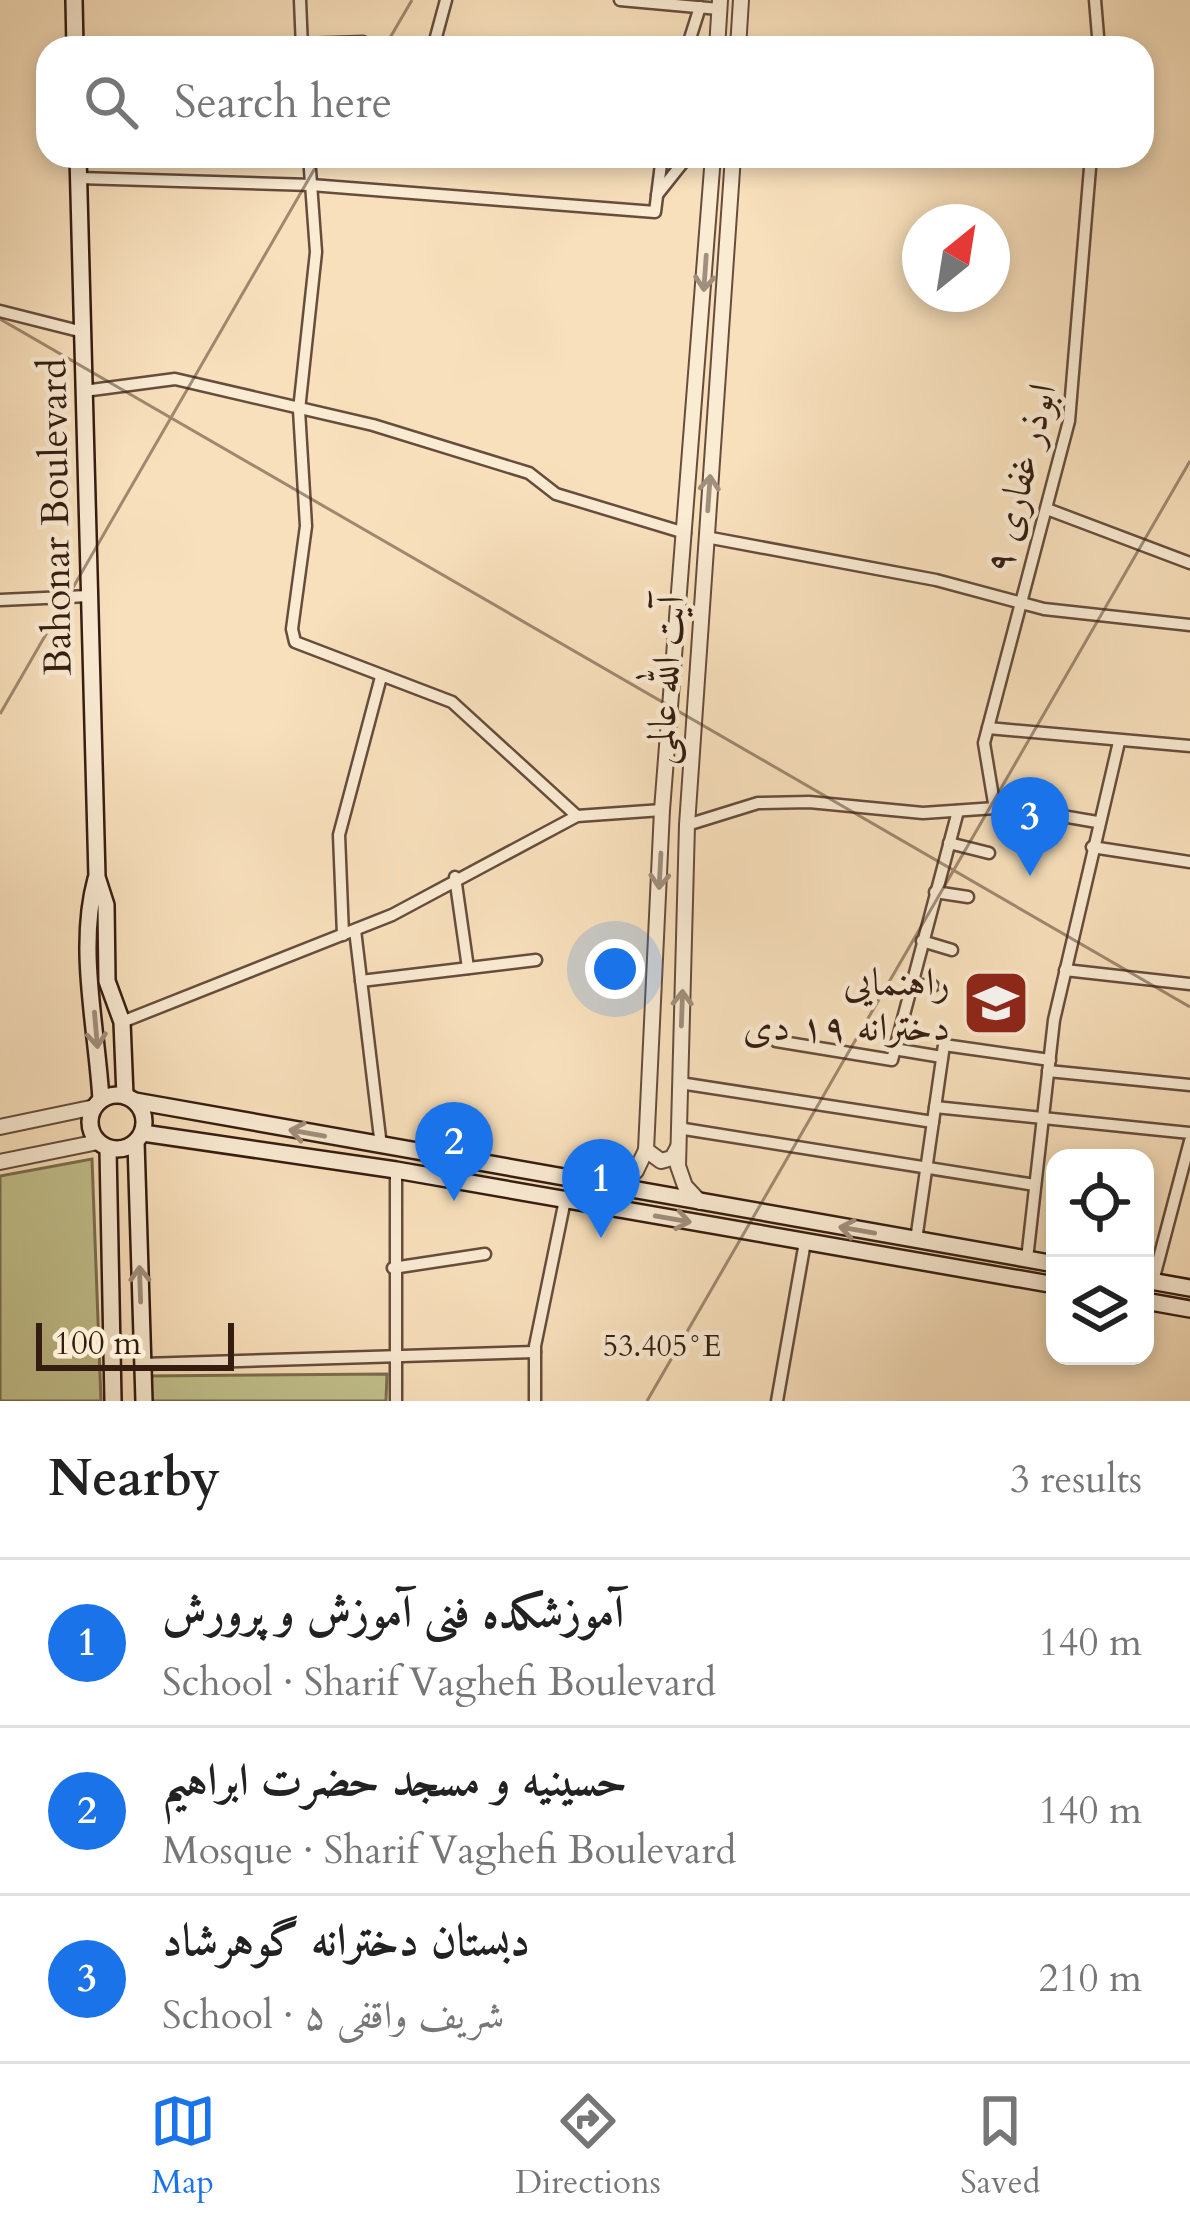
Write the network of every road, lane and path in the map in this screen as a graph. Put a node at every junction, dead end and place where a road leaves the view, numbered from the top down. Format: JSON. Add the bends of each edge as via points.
{"nodes":[{"id":1,"x":74,"y":0,"type":"edge"},
{"id":2,"x":300,"y":0,"type":"edge"},
{"id":3,"x":446,"y":0,"type":"edge"},
{"id":4,"x":620,"y":0,"type":"edge"},
{"id":5,"x":741,"y":0,"type":"edge"},
{"id":6,"x":1095,"y":0,"type":"edge"},
{"id":7,"x":720,"y":5,"type":"edge"},
{"id":8,"x":700,"y":8,"type":"junction"},
{"id":9,"x":75,"y":36,"type":"edge"},
{"id":10,"x":302,"y":36,"type":"edge"},
{"id":11,"x":436,"y":36,"type":"edge"},
{"id":12,"x":691,"y":36,"type":"edge"},
{"id":13,"x":718,"y":36,"type":"edge"},
{"id":14,"x":739,"y":36,"type":"edge"},
{"id":15,"x":1098,"y":36,"type":"edge"},
{"id":16,"x":79,"y":168,"type":"edge"},
{"id":17,"x":310,"y":168,"type":"edge"},
{"id":18,"x":660,"y":168,"type":"edge"},
{"id":19,"x":678,"y":168,"type":"edge"},
{"id":20,"x":713,"y":168,"type":"edge"},
{"id":21,"x":733,"y":168,"type":"edge"},
{"id":22,"x":1090,"y":168,"type":"edge"},
{"id":23,"x":79,"y":178,"type":"junction"},
{"id":24,"x":311,"y":185,"type":"junction"},
{"id":25,"x":657,"y":195,"type":"junction"},
{"id":26,"x":0,"y":311,"type":"edge"},
{"id":27,"x":82,"y":332,"type":"junction"},
{"id":28,"x":84,"y":391,"type":"junction"},
{"id":29,"x":299,"y":410,"type":"junction"},
{"id":30,"x":1047,"y":509,"type":"junction"},
{"id":31,"x":685,"y":533,"type":"junction"},
{"id":32,"x":706,"y":537,"type":"junction"},
{"id":33,"x":1190,"y":563,"type":"edge"},
{"id":34,"x":89,"y":596,"type":"junction"},
{"id":35,"x":0,"y":600,"type":"edge"},
{"id":36,"x":1019,"y":604,"type":"junction"},
{"id":37,"x":1190,"y":625,"type":"edge"},
{"id":38,"x":381,"y":677,"type":"junction"},
{"id":39,"x":988,"y":728,"type":"junction"},
{"id":40,"x":1118,"y":742,"type":"junction"},
{"id":41,"x":1190,"y":746,"type":"edge"},
{"id":42,"x":995,"y":808,"type":"junction"},
{"id":43,"x":662,"y":810,"type":"junction"},
{"id":44,"x":958,"y":811,"type":"junction"},
{"id":45,"x":577,"y":816,"type":"junction"},
{"id":46,"x":1097,"y":821,"type":"junction"},
{"id":47,"x":687,"y":825,"type":"junction"},
{"id":48,"x":949,"y":843,"type":"junction"},
{"id":49,"x":1091,"y":848,"type":"junction"},
{"id":50,"x":989,"y":853,"type":"dead end"},
{"id":51,"x":1190,"y":862,"type":"edge"},
{"id":52,"x":97,"y":877,"type":"junction"},
{"id":53,"x":455,"y":877,"type":"junction"},
{"id":54,"x":935,"y":892,"type":"junction"},
{"id":55,"x":968,"y":897,"type":"dead end"},
{"id":56,"x":349,"y":933,"type":"junction"},
{"id":57,"x":922,"y":940,"type":"junction"},
{"id":58,"x":952,"y":950,"type":"dead end"},
{"id":59,"x":536,"y":960,"type":"dead end"},
{"id":60,"x":468,"y":968,"type":"junction"},
{"id":61,"x":1065,"y":970,"type":"junction"},
{"id":62,"x":361,"y":981,"type":"junction"},
{"id":63,"x":910,"y":984,"type":"junction"},
{"id":64,"x":1190,"y":984,"type":"edge"},
{"id":65,"x":934,"y":986,"type":"dead end"},
{"id":66,"x":122,"y":1022,"type":"junction"},
{"id":67,"x":776,"y":1041,"type":"dead end"},
{"id":68,"x":894,"y":1049,"type":"junction"},
{"id":69,"x":943,"y":1057,"type":"junction"},
{"id":70,"x":1049,"y":1066,"type":"junction"},
{"id":71,"x":680,"y":1083,"type":"junction"},
{"id":72,"x":1190,"y":1085,"type":"edge"},
{"id":73,"x":130,"y":1099,"type":"junction"},
{"id":74,"x":98,"y":1103,"type":"junction"},
{"id":75,"x":935,"y":1107,"type":"junction"},
{"id":76,"x":1043,"y":1120,"type":"junction"},
{"id":77,"x":933,"y":1122,"type":"junction"},
{"id":78,"x":0,"y":1127,"type":"edge"},
{"id":79,"x":678,"y":1128,"type":"junction"},
{"id":80,"x":1190,"y":1137,"type":"edge"},
{"id":81,"x":140,"y":1138,"type":"junction"},
{"id":82,"x":103,"y":1145,"type":"junction"},
{"id":83,"x":381,"y":1147,"type":"junction"},
{"id":84,"x":678,"y":1148,"type":"junction"},
{"id":85,"x":646,"y":1150,"type":"junction"},
{"id":86,"x":0,"y":1162,"type":"edge"},
{"id":87,"x":926,"y":1168,"type":"junction"},
{"id":88,"x":396,"y":1170,"type":"junction"},
{"id":89,"x":1036,"y":1185,"type":"junction"},
{"id":90,"x":618,"y":1188,"type":"junction"},
{"id":91,"x":565,"y":1200,"type":"junction"},
{"id":92,"x":700,"y":1202,"type":"junction"},
{"id":93,"x":916,"y":1240,"type":"junction"},
{"id":94,"x":805,"y":1242,"type":"junction"},
{"id":95,"x":485,"y":1254,"type":"dead end"},
{"id":96,"x":1027,"y":1259,"type":"junction"},
{"id":97,"x":1046,"y":1262,"type":"edge"},
{"id":98,"x":1154,"y":1263,"type":"edge"},
{"id":99,"x":393,"y":1268,"type":"junction"},
{"id":100,"x":1024,"y":1280,"type":"junction"},
{"id":101,"x":1154,"y":1282,"type":"edge"},
{"id":102,"x":1046,"y":1284,"type":"edge"},
{"id":103,"x":1190,"y":1288,"type":"edge"},
{"id":104,"x":1154,"y":1303,"type":"edge"},
{"id":105,"x":1190,"y":1309,"type":"edge"},
{"id":106,"x":535,"y":1352,"type":"junction"},
{"id":107,"x":394,"y":1360,"type":"junction"},
{"id":108,"x":143,"y":1364,"type":"junction"},
{"id":109,"x":113,"y":1401,"type":"edge"},
{"id":110,"x":144,"y":1401,"type":"edge"},
{"id":111,"x":396,"y":1401,"type":"edge"},
{"id":112,"x":536,"y":1401,"type":"edge"},
{"id":113,"x":777,"y":1401,"type":"edge"}],
"edges":[{"from":1,"to":9,"type":"main road"},
{"from":2,"to":10,"type":"street"},
{"from":3,"to":11,"type":"street"},
{"from":4,"to":8,"type":"street"},
{"from":5,"to":14,"type":"street"},
{"from":6,"to":15,"type":"street"},
{"from":7,"to":8,"type":"street"},
{"from":7,"to":13,"type":"street"},
{"from":8,"to":12,"type":"street"},
{"from":16,"to":23,"type":"main road","name":"Bahonar Boulevard"},
{"from":17,"to":24,"type":"street"},
{"from":18,"to":25,"type":"street"},
{"from":19,"to":25,"type":"street"},
{"from":20,"to":31,"type":"street","name":"آیت الله عالمی","one_way":true},
{"from":32,"to":21,"type":"street","name":"آیت الله عالمی","one_way":true},
{"from":22,"to":30,"type":"street","name":"ابوذر غفاری ۹","via":[[1070,421]]},
{"from":23,"to":24,"type":"street"},
{"from":23,"to":27,"type":"main road","name":"Bahonar Boulevard"},
{"from":24,"to":25,"type":"street","via":[[655,212]]},
{"from":24,"to":29,"type":"street","via":[[316,252]]},
{"from":26,"to":27,"type":"street"},
{"from":27,"to":28,"type":"main road","name":"Bahonar Boulevard"},
{"from":28,"to":29,"type":"street","via":[[176,379]]},
{"from":28,"to":34,"type":"main road","name":"Bahonar Boulevard"},
{"from":29,"to":31,"type":"street","via":[[529,473],[556,494]]},
{"from":29,"to":38,"type":"street","via":[[305,526],[292,629],[296,642]]},
{"from":30,"to":33,"type":"street"},
{"from":30,"to":36,"type":"street","name":"ابوذر غفاری ۹"},
{"from":31,"to":43,"type":"street","name":"آیت الله عالمی"},
{"from":32,"to":36,"type":"street","via":[[936,580]]},
{"from":32,"to":47,"type":"street","name":"آیت الله عالمی"},
{"from":34,"to":35,"type":"street"},
{"from":34,"to":52,"type":"main road","name":"Bahonar Boulevard"},
{"from":36,"to":37,"type":"street"},
{"from":36,"to":39,"type":"street","name":"ابوذر غفاری ۹"},
{"from":38,"to":45,"type":"street","via":[[452,702]]},
{"from":38,"to":56,"type":"street","via":[[339,835]]},
{"from":39,"to":40,"type":"street"},
{"from":39,"to":42,"type":"street","name":"ابوذر غفاری ۹"},
{"from":40,"to":41,"type":"street"},
{"from":40,"to":46,"type":"street"},
{"from":42,"to":44,"type":"street"},
{"from":42,"to":46,"type":"street"},
{"from":43,"to":45,"type":"street"},
{"from":43,"to":85,"type":"street","name":"آیت الله عالمی","one_way":true},
{"from":44,"to":47,"type":"street","via":[[758,803]]},
{"from":44,"to":48,"type":"street"},
{"from":45,"to":53,"type":"street"},
{"from":46,"to":49,"type":"street"},
{"from":71,"to":47,"type":"street","name":"آیت الله عالمی","one_way":true},
{"from":48,"to":50,"type":"street"},
{"from":48,"to":54,"type":"street"},
{"from":49,"to":51,"type":"street"},
{"from":49,"to":61,"type":"street"},
{"from":52,"to":66,"type":"main road","name":"Bahonar Boulevard","via":[[106,904],[107,981]]},
{"from":52,"to":74,"type":"main road","name":"Bahonar Boulevard","one_way":true,"via":[[88,944]]},
{"from":53,"to":56,"type":"street"},
{"from":53,"to":60,"type":"street"},
{"from":54,"to":55,"type":"street"},
{"from":54,"to":57,"type":"street"},
{"from":56,"to":62,"type":"street"},
{"from":56,"to":66,"type":"street"},
{"from":57,"to":58,"type":"street"},
{"from":57,"to":63,"type":"street"},
{"from":59,"to":60,"type":"street"},
{"from":60,"to":62,"type":"street"},
{"from":61,"to":64,"type":"street"},
{"from":61,"to":70,"type":"street"},
{"from":62,"to":83,"type":"street"},
{"from":63,"to":65,"type":"street"},
{"from":63,"to":68,"type":"street"},
{"from":66,"to":73,"type":"main road","name":"Bahonar Boulevard"},
{"from":67,"to":68,"type":"street","via":[[892,1060]]},
{"from":68,"to":69,"type":"street"},
{"from":69,"to":70,"type":"street","via":[[944,1045]]},
{"from":69,"to":75,"type":"street"},
{"from":70,"to":72,"type":"street"},
{"from":70,"to":76,"type":"street"},
{"from":71,"to":77,"type":"street"},
{"from":71,"to":79,"type":"street","name":"آیت الله عالمی"},
{"from":73,"to":74,"type":"main road"},
{"from":73,"to":81,"type":"main road","via":[[145,1122]]},
{"from":83,"to":73,"type":"main road","one_way":true},
{"from":74,"to":78,"type":"street"},
{"from":74,"to":82,"type":"main road","via":[[90,1119]]},
{"from":75,"to":76,"type":"street"},
{"from":75,"to":77,"type":"street"},
{"from":76,"to":80,"type":"street"},
{"from":76,"to":89,"type":"street"},
{"from":77,"to":87,"type":"street"},
{"from":79,"to":84,"type":"street","name":"آیت الله عالمی"},
{"from":79,"to":87,"type":"street"},
{"from":80,"to":98,"type":"street"},
{"from":81,"to":82,"type":"main road"},
{"from":81,"to":88,"type":"main road"},
{"from":108,"to":81,"type":"main road","one_way":true},
{"from":82,"to":86,"type":"street"},
{"from":82,"to":109,"type":"main road"},
{"from":83,"to":90,"type":"main road"},
{"from":84,"to":85,"type":"street","via":[[661,1161]]},
{"from":84,"to":92,"type":"street","name":"آیت الله عالمی","via":[[686,1186]]},
{"from":85,"to":90,"type":"street"},
{"from":87,"to":89,"type":"street"},
{"from":87,"to":93,"type":"street"},
{"from":88,"to":91,"type":"main road"},
{"from":88,"to":99,"type":"street"},
{"from":89,"to":96,"type":"street"},
{"from":90,"to":92,"type":"main road"},
{"from":91,"to":94,"type":"main road","one_way":true},
{"from":91,"to":106,"type":"street"},
{"from":93,"to":92,"type":"main road","one_way":true},
{"from":93,"to":96,"type":"main road"},
{"from":94,"to":100,"type":"main road"},
{"from":94,"to":113,"type":"street"},
{"from":95,"to":99,"type":"street"},
{"from":96,"to":97,"type":"main road"},
{"from":96,"to":100,"type":"main road"},
{"from":99,"to":107,"type":"street"},
{"from":100,"to":102,"type":"main road"},
{"from":101,"to":103,"type":"main road"},
{"from":104,"to":105,"type":"main road"},
{"from":106,"to":107,"type":"street"},
{"from":106,"to":112,"type":"street"},
{"from":107,"to":108,"type":"street"},
{"from":107,"to":111,"type":"street"},
{"from":108,"to":110,"type":"main road"}]}
